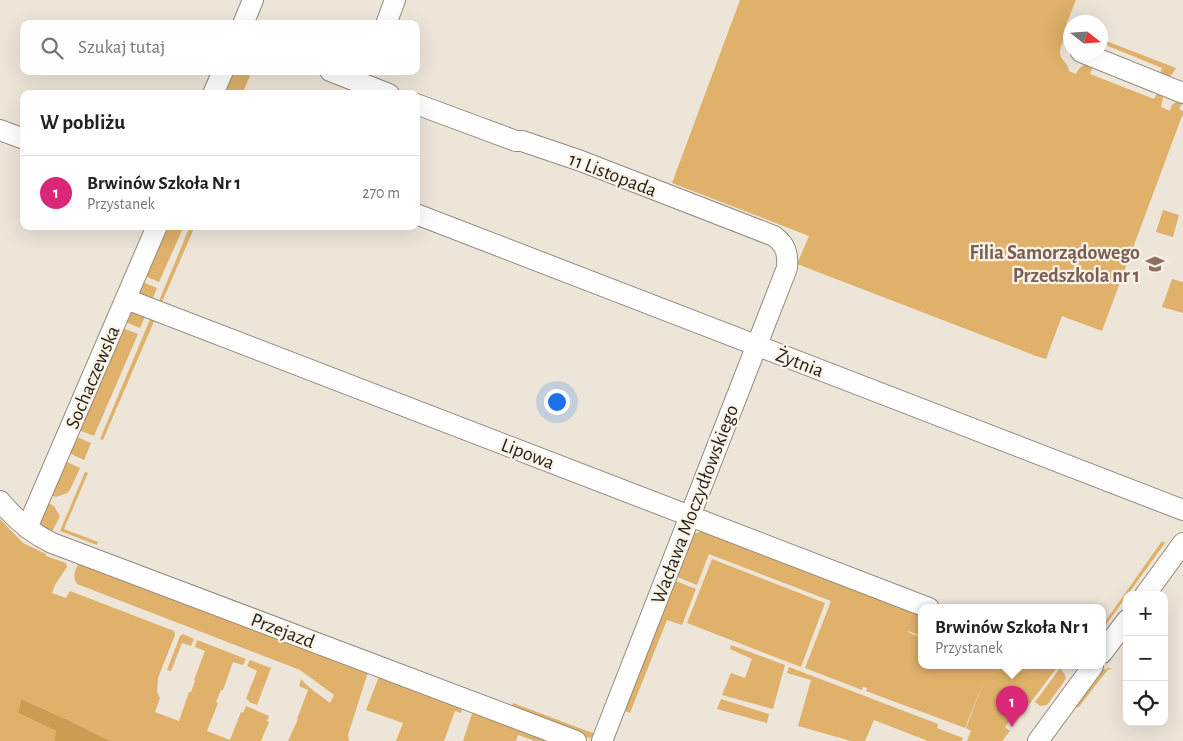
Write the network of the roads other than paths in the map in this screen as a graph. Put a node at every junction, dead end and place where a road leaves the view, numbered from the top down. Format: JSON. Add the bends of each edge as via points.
{"nodes":[{"id":1,"x":253,"y":0,"type":"edge"},
{"id":2,"x":395,"y":0,"type":"edge"},
{"id":3,"x":245,"y":20,"type":"edge"},
{"id":4,"x":388,"y":20,"type":"edge"},
{"id":5,"x":1101,"y":60,"type":"edge"},
{"id":6,"x":221,"y":75,"type":"edge"},
{"id":7,"x":351,"y":75,"type":"edge"},
{"id":8,"x":366,"y":78,"type":"edge"},
{"id":9,"x":215,"y":90,"type":"edge"},
{"id":10,"x":383,"y":90,"type":"edge"},
{"id":11,"x":1183,"y":93,"type":"edge"},
{"id":12,"x":420,"y":105,"type":"edge"},
{"id":13,"x":0,"y":130,"type":"edge"},
{"id":14,"x":20,"y":138,"type":"edge"},
{"id":15,"x":420,"y":216,"type":"edge"},
{"id":16,"x":155,"y":230,"type":"edge"},
{"id":17,"x":787,"y":268,"type":"joint"},
{"id":18,"x":126,"y":299,"type":"junction"},
{"id":19,"x":756,"y":346,"type":"junction"},
{"id":20,"x":0,"y":501,"type":"edge"},
{"id":21,"x":1183,"y":510,"type":"edge"},
{"id":22,"x":690,"y":516,"type":"junction"},
{"id":23,"x":27,"y":528,"type":"junction"},
{"id":24,"x":1183,"y":543,"type":"edge"},
{"id":25,"x":1148,"y":591,"type":"edge"},
{"id":26,"x":919,"y":604,"type":"edge"},
{"id":27,"x":1123,"y":625,"type":"edge"},
{"id":28,"x":1106,"y":648,"type":"edge"},
{"id":29,"x":1084,"y":669,"type":"edge"},
{"id":30,"x":576,"y":741,"type":"edge"},
{"id":31,"x":602,"y":741,"type":"edge"},
{"id":32,"x":1038,"y":741,"type":"edge"}],
"edges":[{"from":1,"to":3,"type":"street"},
{"from":2,"to":4,"type":"street"},
{"from":5,"to":11,"type":"street"},
{"from":6,"to":9,"type":"street"},
{"from":7,"to":8,"type":"street"},
{"from":8,"to":10,"type":"street"},
{"from":12,"to":17,"type":"street","name":"11 Listopada","via":[[581,161],[774,236],[784,245]]},
{"from":13,"to":14,"type":"street"},
{"from":15,"to":19,"type":"street","name":"Żytnia"},
{"from":16,"to":18,"type":"street","name":"Sochaczewska"},
{"from":17,"to":19,"type":"street","name":"Wacława Moczydłowskiego"},
{"from":18,"to":22,"type":"street","name":"Lipowa"},
{"from":18,"to":23,"type":"street","name":"Sochaczewska"},
{"from":19,"to":21,"type":"street","name":"Żytnia"},
{"from":19,"to":22,"type":"street","name":"Wacława Moczydłowskiego"},
{"from":20,"to":23,"type":"street","name":"Przejazd"},
{"from":22,"to":26,"type":"street","name":"Lipowa"},
{"from":22,"to":31,"type":"street","name":"Wacława Moczydłowskiego"},
{"from":23,"to":30,"type":"street","name":"Przejazd","via":[[64,547]]},
{"from":24,"to":25,"type":"street"},
{"from":27,"to":28,"type":"street"},
{"from":29,"to":32,"type":"street"}]}
